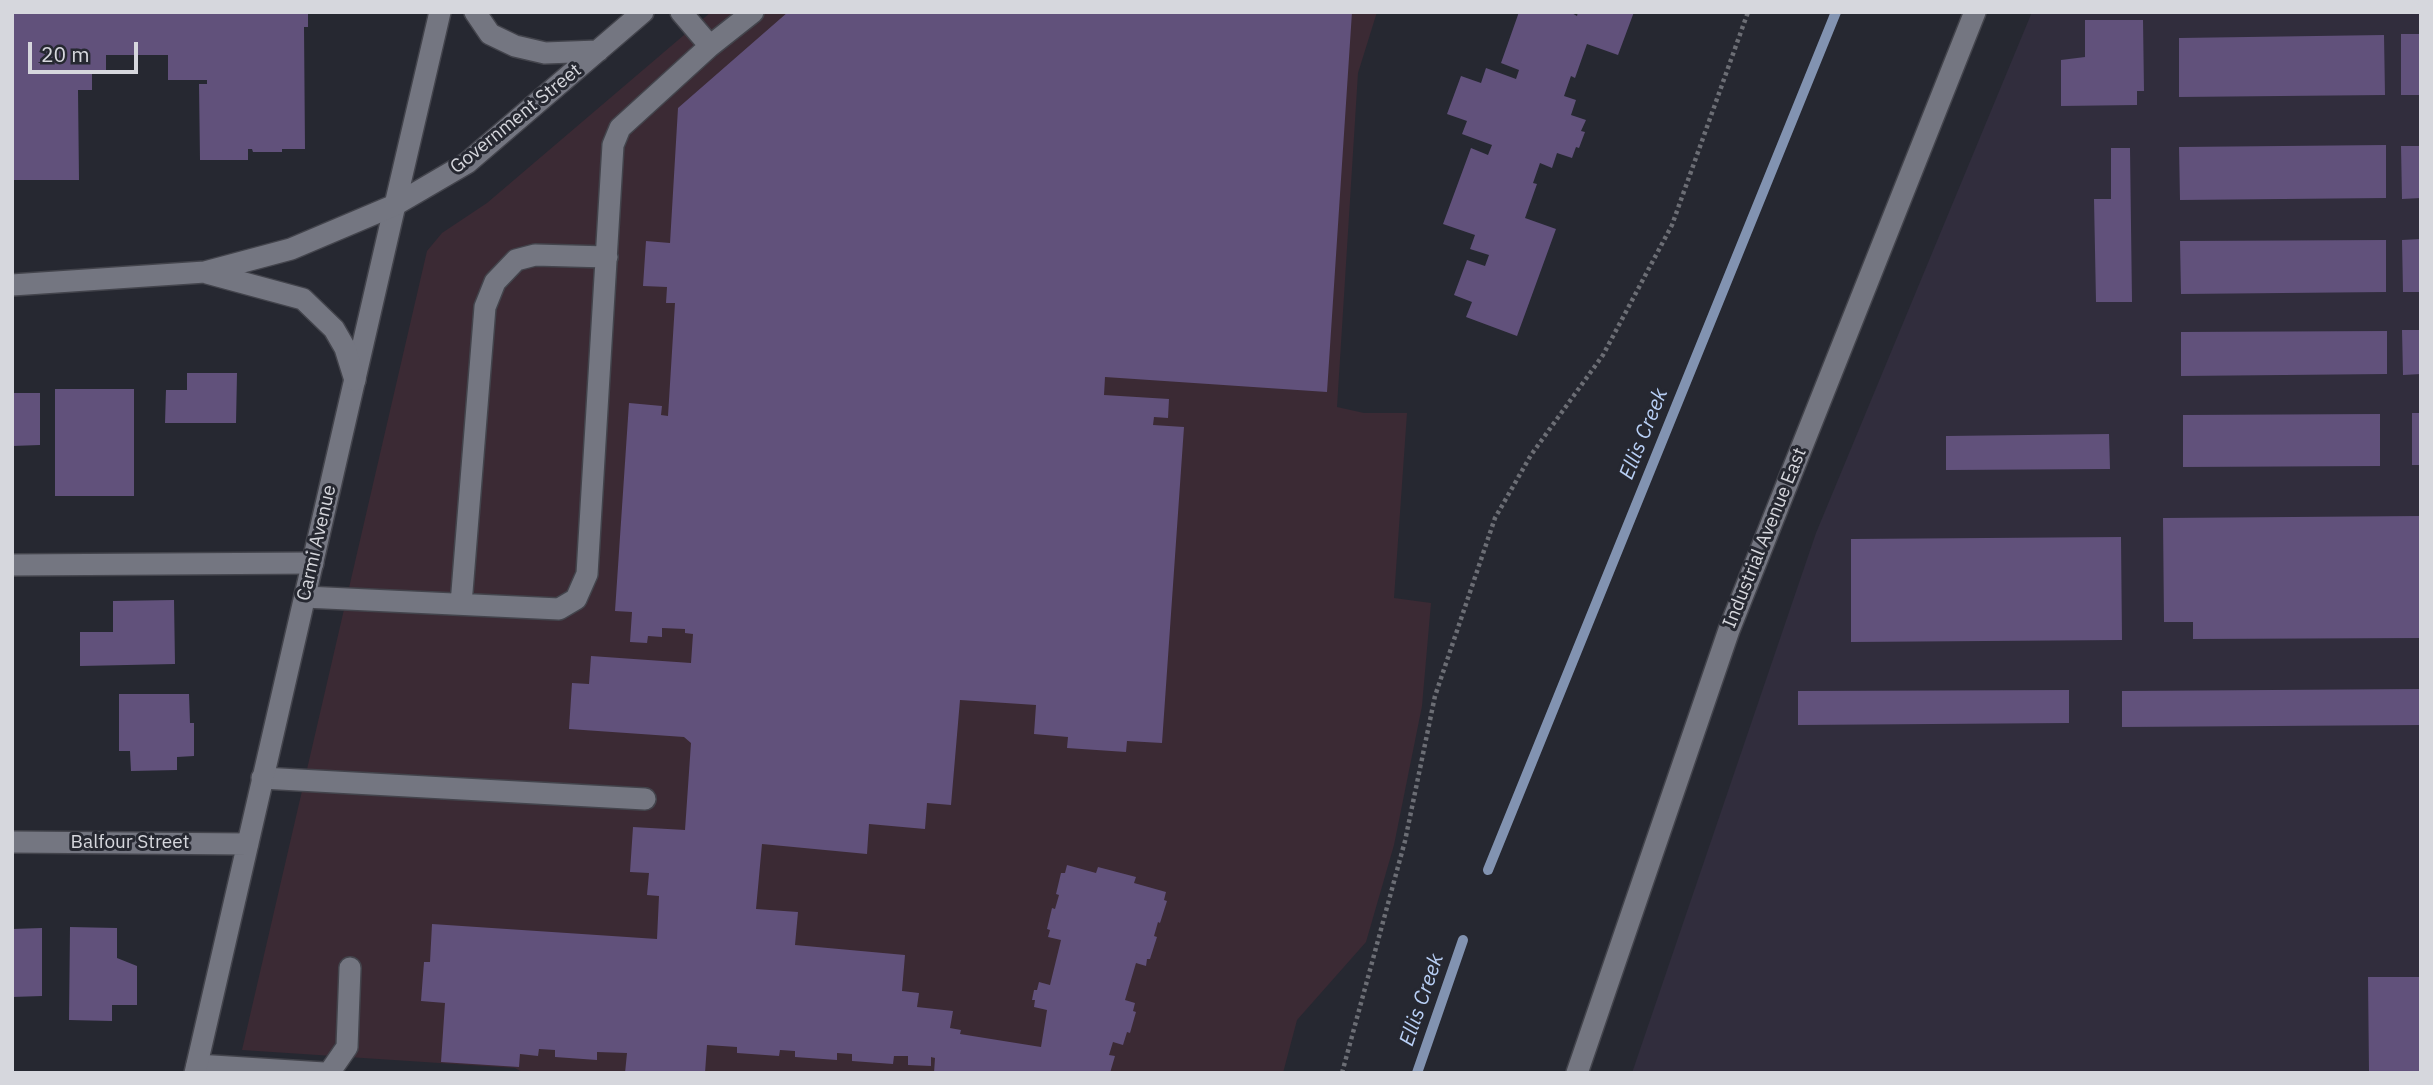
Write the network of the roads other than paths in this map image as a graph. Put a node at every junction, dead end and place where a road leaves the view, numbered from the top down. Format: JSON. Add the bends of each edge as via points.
{"nodes":[{"id":1,"x":440,"y":12,"type":"edge"},
{"id":2,"x":475,"y":12,"type":"edge"},
{"id":3,"x":643,"y":12,"type":"edge"},
{"id":4,"x":681,"y":12,"type":"edge"},
{"id":5,"x":753,"y":12,"type":"edge"},
{"id":6,"x":1975,"y":12,"type":"edge"},
{"id":7,"x":710,"y":46,"type":"junction"},
{"id":8,"x":598,"y":51,"type":"junction"},
{"id":9,"x":395,"y":205,"type":"junction"},
{"id":10,"x":607,"y":257,"type":"junction"},
{"id":11,"x":205,"y":272,"type":"junction"},
{"id":12,"x":12,"y":285,"type":"edge"},
{"id":13,"x":355,"y":380,"type":"junction"},
{"id":14,"x":313,"y":563,"type":"junction"},
{"id":15,"x":12,"y":565,"type":"edge"},
{"id":16,"x":305,"y":597,"type":"junction"},
{"id":17,"x":461,"y":604,"type":"junction"},
{"id":18,"x":262,"y":778,"type":"junction"},
{"id":19,"x":645,"y":800,"type":"dead end"},
{"id":20,"x":12,"y":842,"type":"edge"},
{"id":21,"x":248,"y":844,"type":"junction"},
{"id":22,"x":350,"y":968,"type":"dead end"},
{"id":23,"x":196,"y":1069,"type":"edge"},
{"id":24,"x":324,"y":1073,"type":"edge"},
{"id":25,"x":329,"y":1073,"type":"edge"},
{"id":26,"x":1577,"y":1073,"type":"edge"}],
"edges":[{"from":1,"to":9,"type":"street","name":"Carmi Avenue"},
{"from":2,"to":8,"type":"street","via":[[490,34],[515,46],[545,53]]},
{"from":3,"to":8,"type":"street","name":"Government Street"},
{"from":4,"to":7,"type":"street"},
{"from":5,"to":7,"type":"street"},
{"from":6,"to":26,"type":"street","name":"Industrial Avenue East","via":[[1729,630]]},
{"from":7,"to":10,"type":"street","via":[[620,128],[613,145]]},
{"from":8,"to":9,"type":"street","name":"Government Street","via":[[467,163]]},
{"from":9,"to":11,"type":"street","name":"Government Street","via":[[291,249]]},
{"from":9,"to":13,"type":"street","name":"Carmi Avenue"},
{"from":10,"to":17,"type":"street","via":[[535,255],[516,260],[495,282],[485,307]]},
{"from":10,"to":17,"type":"street","via":[[587,573],[576,598],[559,609]]},
{"from":11,"to":12,"type":"street","name":"Government Street"},
{"from":11,"to":13,"type":"street","via":[[303,299],[334,329]]},
{"from":13,"to":14,"type":"street","name":"Carmi Avenue"},
{"from":14,"to":15,"type":"street"},
{"from":14,"to":16,"type":"street","name":"Carmi Avenue"},
{"from":16,"to":17,"type":"street"},
{"from":16,"to":18,"type":"street","name":"Carmi Avenue"},
{"from":18,"to":19,"type":"street"},
{"from":18,"to":21,"type":"street","name":"Carmi Avenue"},
{"from":20,"to":21,"type":"street","name":"Balfour Street"},
{"from":21,"to":23,"type":"street","name":"Carmi Avenue"},
{"from":22,"to":25,"type":"street","via":[[347,1047]]},
{"from":23,"to":24,"type":"street"}]}
